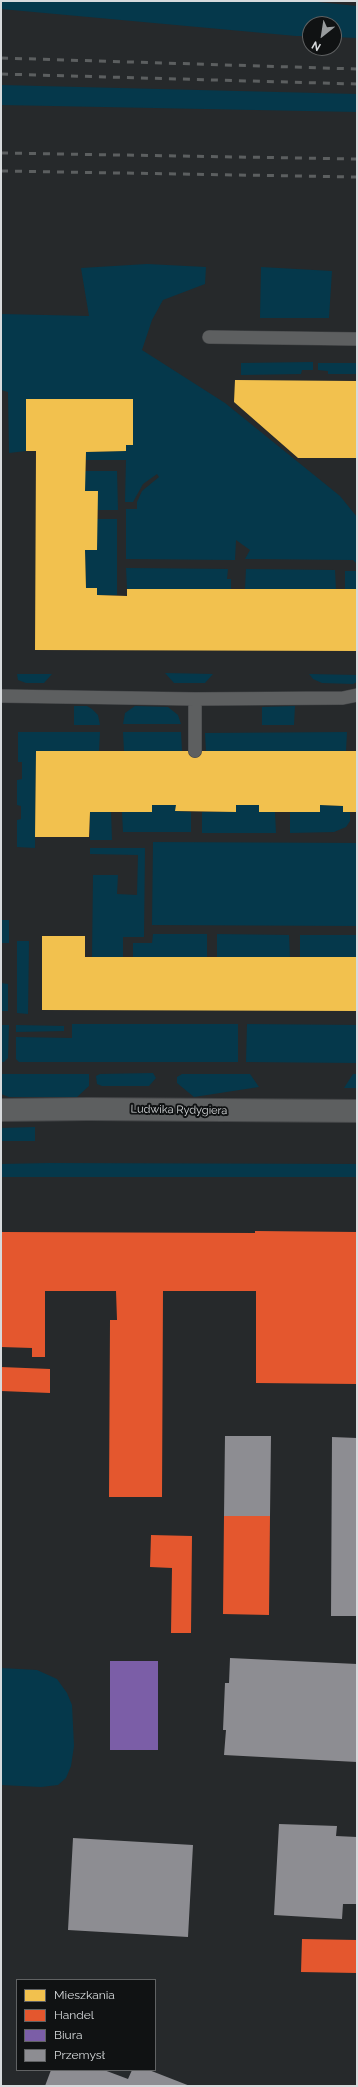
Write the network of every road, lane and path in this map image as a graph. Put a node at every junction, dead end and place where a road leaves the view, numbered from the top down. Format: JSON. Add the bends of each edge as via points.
{"nodes":[{"id":1,"x":209,"y":337,"type":"dead end"},
{"id":2,"x":357,"y":339,"type":"edge"},
{"id":3,"x":357,"y":695,"type":"edge"},
{"id":4,"x":1,"y":696,"type":"edge"},
{"id":5,"x":195,"y":699,"type":"junction"},
{"id":6,"x":196,"y":751,"type":"dead end"},
{"id":7,"x":1,"y":1110,"type":"edge"},
{"id":8,"x":357,"y":1111,"type":"edge"}],
"edges":[{"from":1,"to":2,"type":"lane"},
{"from":3,"to":5,"type":"lane","via":[[342,698]]},
{"from":4,"to":5,"type":"lane"},
{"from":5,"to":6,"type":"lane"},
{"from":7,"to":8,"type":"street","name":"Ludwika Rydygiera"}]}
